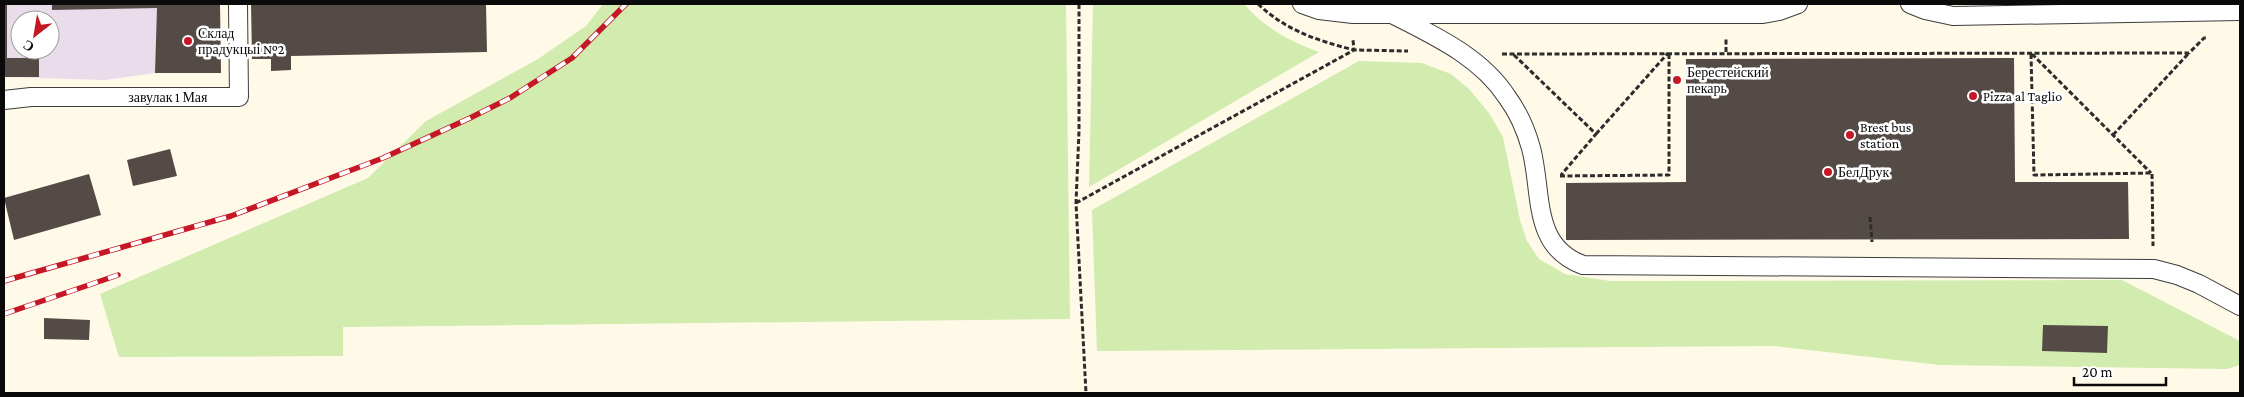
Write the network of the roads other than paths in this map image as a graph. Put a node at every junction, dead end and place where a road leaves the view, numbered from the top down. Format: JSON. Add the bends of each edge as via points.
{"nodes":[{"id":1,"x":238,"y":4,"type":"edge"},
{"id":2,"x":1302,"y":4,"type":"edge"},
{"id":3,"x":1798,"y":4,"type":"edge"},
{"id":4,"x":1910,"y":4,"type":"edge"},
{"id":5,"x":2240,"y":11,"type":"edge"},
{"id":6,"x":1394,"y":15,"type":"junction"},
{"id":7,"x":4,"y":100,"type":"edge"},
{"id":8,"x":2240,"y":306,"type":"edge"}],
"edges":[{"from":1,"to":7,"type":"lane","name":"завулак 1 Мая","via":[[239,97],[31,97]]},
{"from":2,"to":6,"type":"lane","via":[[1330,12]]},
{"from":3,"to":6,"type":"lane","via":[[1763,14]]},
{"from":4,"to":5,"type":"lane","via":[[1953,16]]},
{"from":6,"to":8,"type":"lane","via":[[1460,52],[1480,67],[1507,96],[1531,149],[1546,233],[1560,253],[1583,265],[2154,269],[2199,284]]}]}
